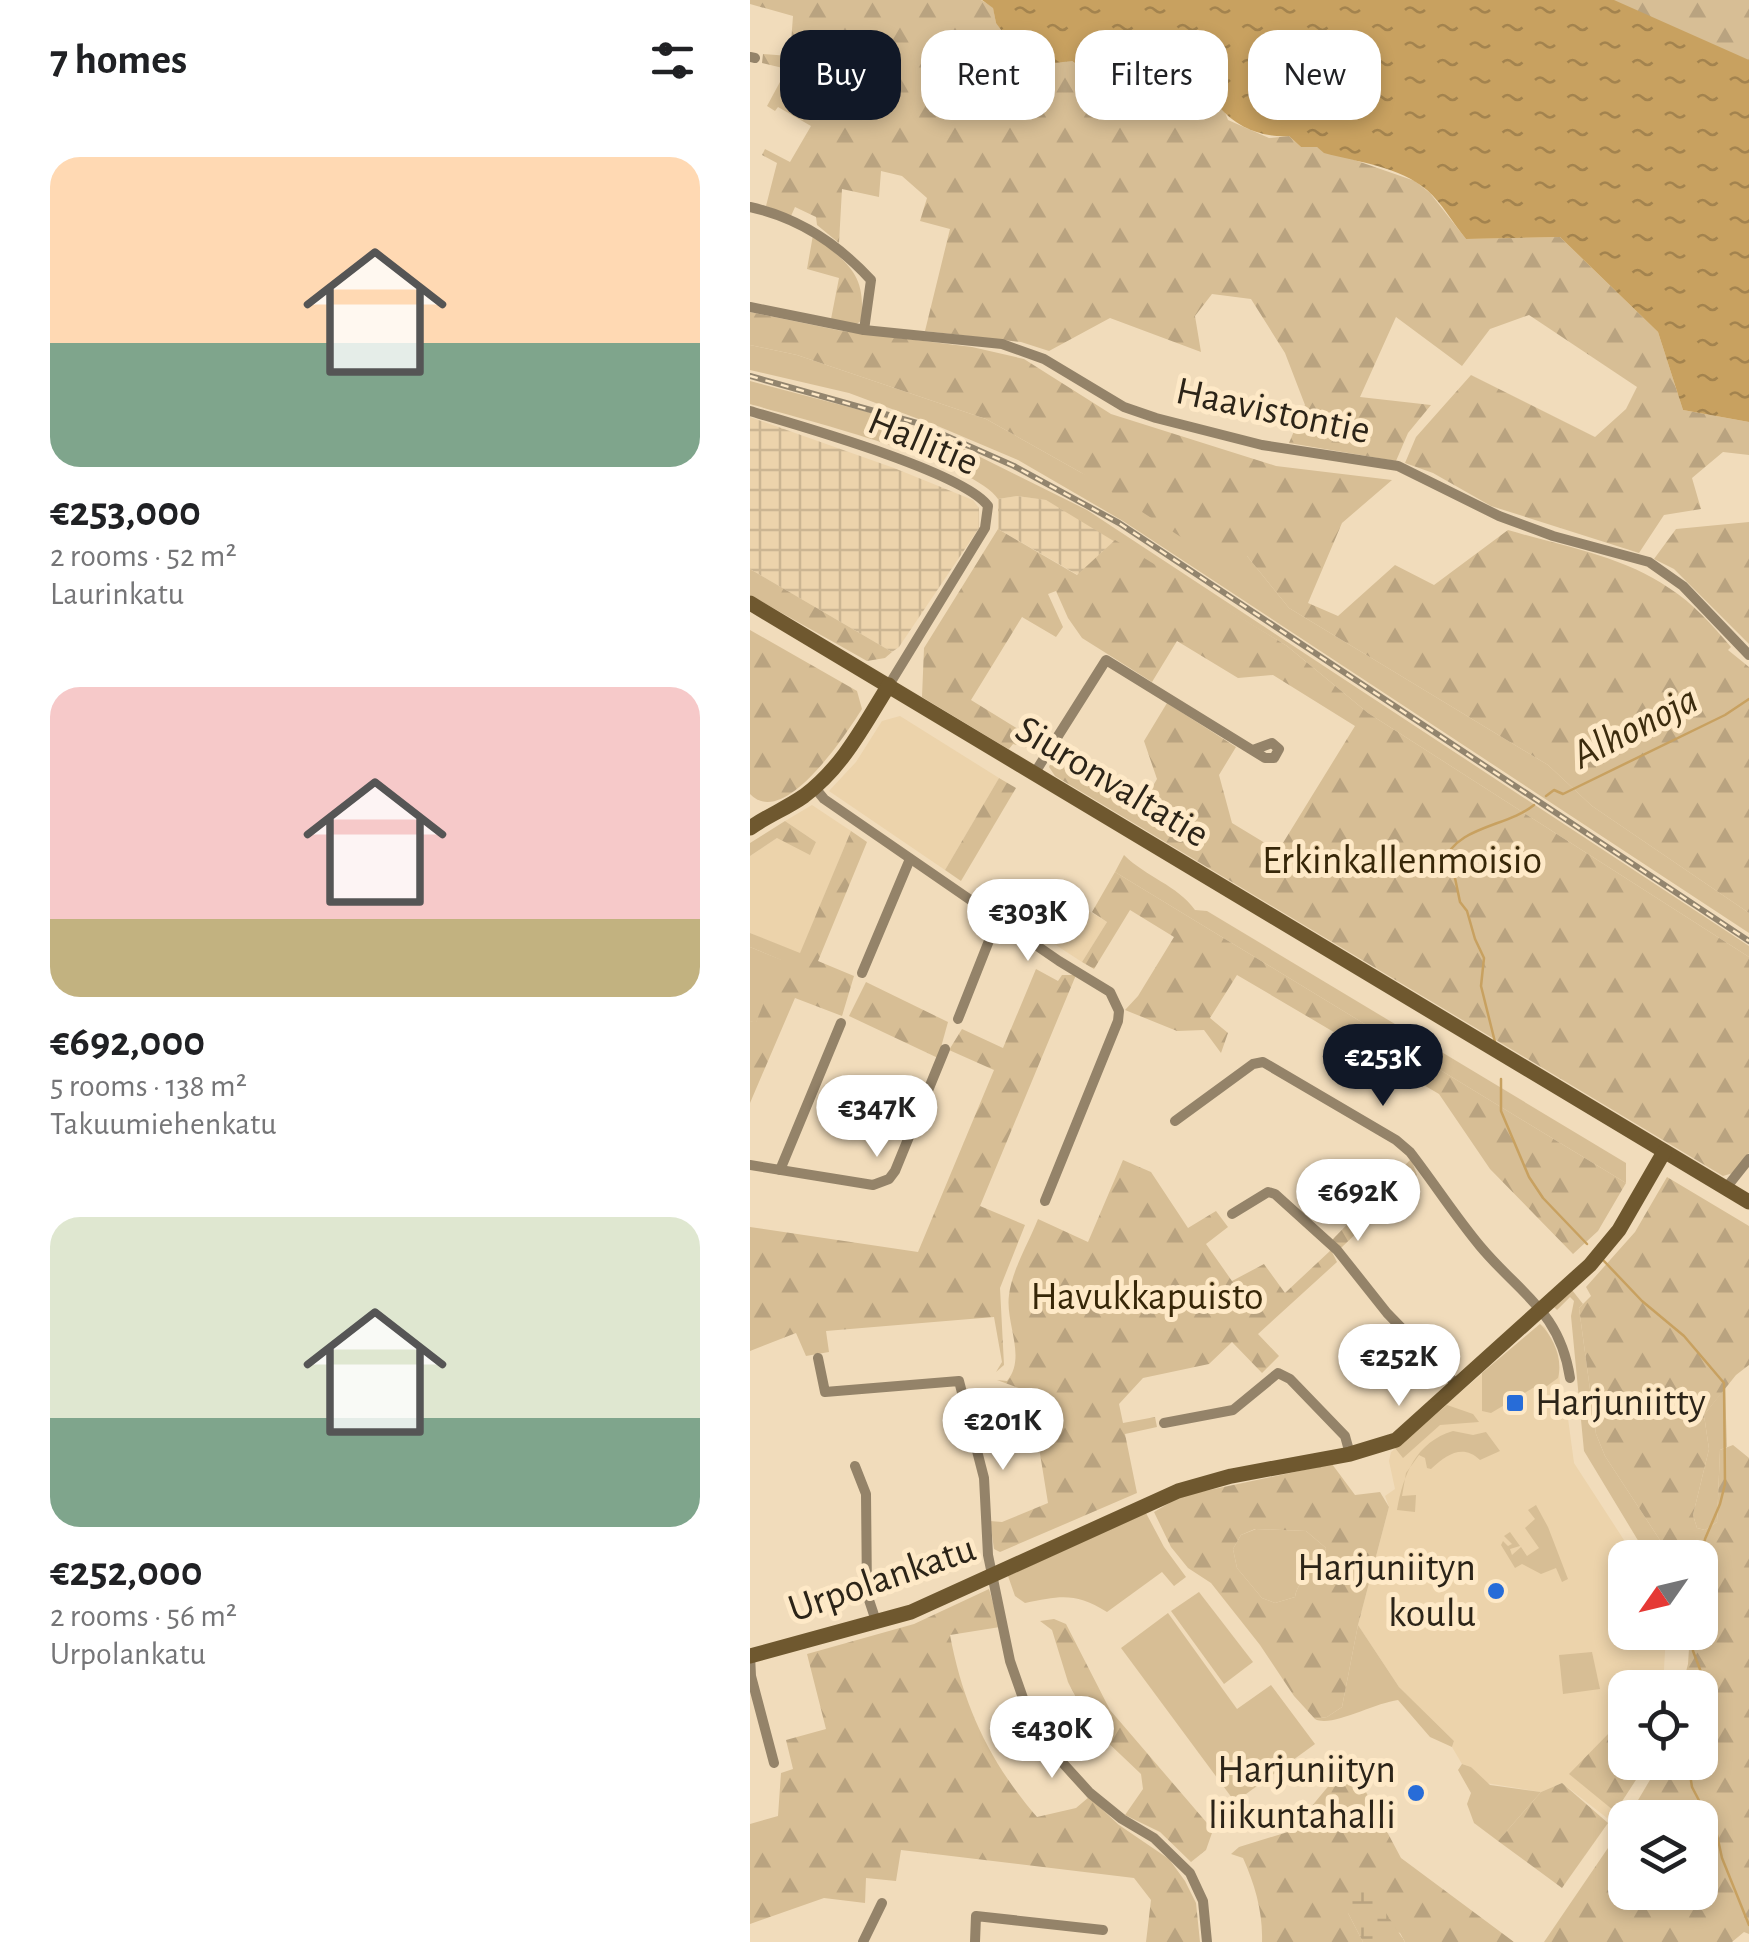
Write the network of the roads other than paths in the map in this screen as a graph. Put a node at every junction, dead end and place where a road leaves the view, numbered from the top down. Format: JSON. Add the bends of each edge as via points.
{"nodes":[{"id":1,"x":750,"y":206,"type":"edge"},
{"id":2,"x":750,"y":307,"type":"edge"},
{"id":3,"x":864,"y":330,"type":"junction"},
{"id":4,"x":750,"y":411,"type":"edge"},
{"id":5,"x":750,"y":603,"type":"edge"},
{"id":6,"x":1749,"y":655,"type":"edge"},
{"id":7,"x":889,"y":685,"type":"junction"},
{"id":8,"x":1253,"y":750,"type":"dead end"},
{"id":9,"x":1034,"y":774,"type":"junction"},
{"id":10,"x":814,"y":788,"type":"junction"},
{"id":11,"x":753,"y":820,"type":"edge"},
{"id":12,"x":910,"y":859,"type":"junction"},
{"id":13,"x":998,"y":918,"type":"junction"},
{"id":14,"x":862,"y":973,"type":"dead end"},
{"id":15,"x":958,"y":1020,"type":"dead end"},
{"id":16,"x":842,"y":1022,"type":"dead end"},
{"id":17,"x":945,"y":1049,"type":"dead end"},
{"id":18,"x":1175,"y":1121,"type":"dead end"},
{"id":19,"x":1664,"y":1152,"type":"junction"},
{"id":20,"x":1749,"y":1158,"type":"edge"},
{"id":21,"x":750,"y":1166,"type":"edge"},
{"id":22,"x":780,"y":1170,"type":"junction"},
{"id":23,"x":1726,"y":1188,"type":"junction"},
{"id":24,"x":1044,"y":1201,"type":"dead end"},
{"id":25,"x":1749,"y":1202,"type":"edge"},
{"id":26,"x":1232,"y":1214,"type":"dead end"},
{"id":27,"x":1541,"y":1307,"type":"junction"},
{"id":28,"x":818,"y":1358,"type":"dead end"},
{"id":29,"x":1570,"y":1378,"type":"dead end"},
{"id":30,"x":1457,"y":1385,"type":"junction"},
{"id":31,"x":1164,"y":1424,"type":"dead end"},
{"id":32,"x":1350,"y":1454,"type":"junction"},
{"id":33,"x":855,"y":1466,"type":"dead end"},
{"id":34,"x":993,"y":1576,"type":"junction"},
{"id":35,"x":876,"y":1621,"type":"junction"},
{"id":36,"x":750,"y":1655,"type":"edge"},
{"id":37,"x":774,"y":1763,"type":"dead end"},
{"id":38,"x":882,"y":1903,"type":"dead end"},
{"id":39,"x":1103,"y":1930,"type":"dead end"},
{"id":40,"x":863,"y":1942,"type":"edge"},
{"id":41,"x":975,"y":1942,"type":"edge"},
{"id":42,"x":1207,"y":1942,"type":"edge"}],
"edges":[{"from":1,"to":3,"type":"street","via":[[816,232],[864,272],[871,280]]},
{"from":2,"to":3,"type":"street","name":"Haavistontie"},
{"from":3,"to":6,"type":"street","name":"Haavistontie","via":[[1002,344],[1156,418],[1262,445],[1398,466],[1499,516],[1650,562],[1696,598]]},
{"from":4,"to":7,"type":"street","name":"Hallitie","via":[[914,466],[966,487],[988,506],[985,528]]},
{"from":5,"to":7,"type":"main road","name":"Siuronvaltatie"},
{"from":7,"to":9,"type":"main road","name":"Siuronvaltatie"},
{"from":7,"to":10,"type":"main road","via":[[846,755]]},
{"from":8,"to":9,"type":"street","via":[[1106,660]]},
{"from":9,"to":19,"type":"main road","name":"Siuronvaltatie"},
{"from":10,"to":11,"type":"main road"},
{"from":10,"to":12,"type":"street"},
{"from":12,"to":13,"type":"street"},
{"from":12,"to":14,"type":"street"},
{"from":13,"to":15,"type":"street"},
{"from":13,"to":24,"type":"street","via":[[1110,992],[1120,1011]]},
{"from":16,"to":22,"type":"street"},
{"from":17,"to":22,"type":"street","via":[[889,1178],[873,1185]]},
{"from":18,"to":27,"type":"street","via":[[1253,1064],[1266,1064],[1410,1152],[1485,1252]]},
{"from":19,"to":23,"type":"main road","name":"Siuronvaltatie"},
{"from":19,"to":27,"type":"main road","name":"Urpolankatu","via":[[1619,1230]]},
{"from":20,"to":23,"type":"street"},
{"from":21,"to":22,"type":"street"},
{"from":23,"to":25,"type":"main road","name":"Siuronvaltatie"},
{"from":26,"to":30,"type":"street","via":[[1275,1194],[1337,1250]]},
{"from":27,"to":29,"type":"street","via":[[1562,1344]]},
{"from":27,"to":30,"type":"main road","name":"Urpolankatu"},
{"from":28,"to":34,"type":"street","via":[[825,1392],[959,1381],[984,1478]]},
{"from":30,"to":32,"type":"main road","name":"Urpolankatu","via":[[1396,1440]]},
{"from":31,"to":32,"type":"street","via":[[1233,1410],[1278,1373],[1345,1436]]},
{"from":32,"to":34,"type":"main road","name":"Urpolankatu","via":[[1178,1490]]},
{"from":33,"to":35,"type":"street","via":[[866,1494],[867,1594]]},
{"from":34,"to":35,"type":"main road","name":"Urpolankatu"},
{"from":34,"to":42,"type":"street","via":[[1010,1661],[1039,1729],[1090,1793],[1190,1873],[1203,1901]]},
{"from":35,"to":36,"type":"main road","name":"Urpolankatu"},
{"from":36,"to":37,"type":"street"},
{"from":38,"to":40,"type":"street"},
{"from":39,"to":41,"type":"street","via":[[976,1916]]}]}
